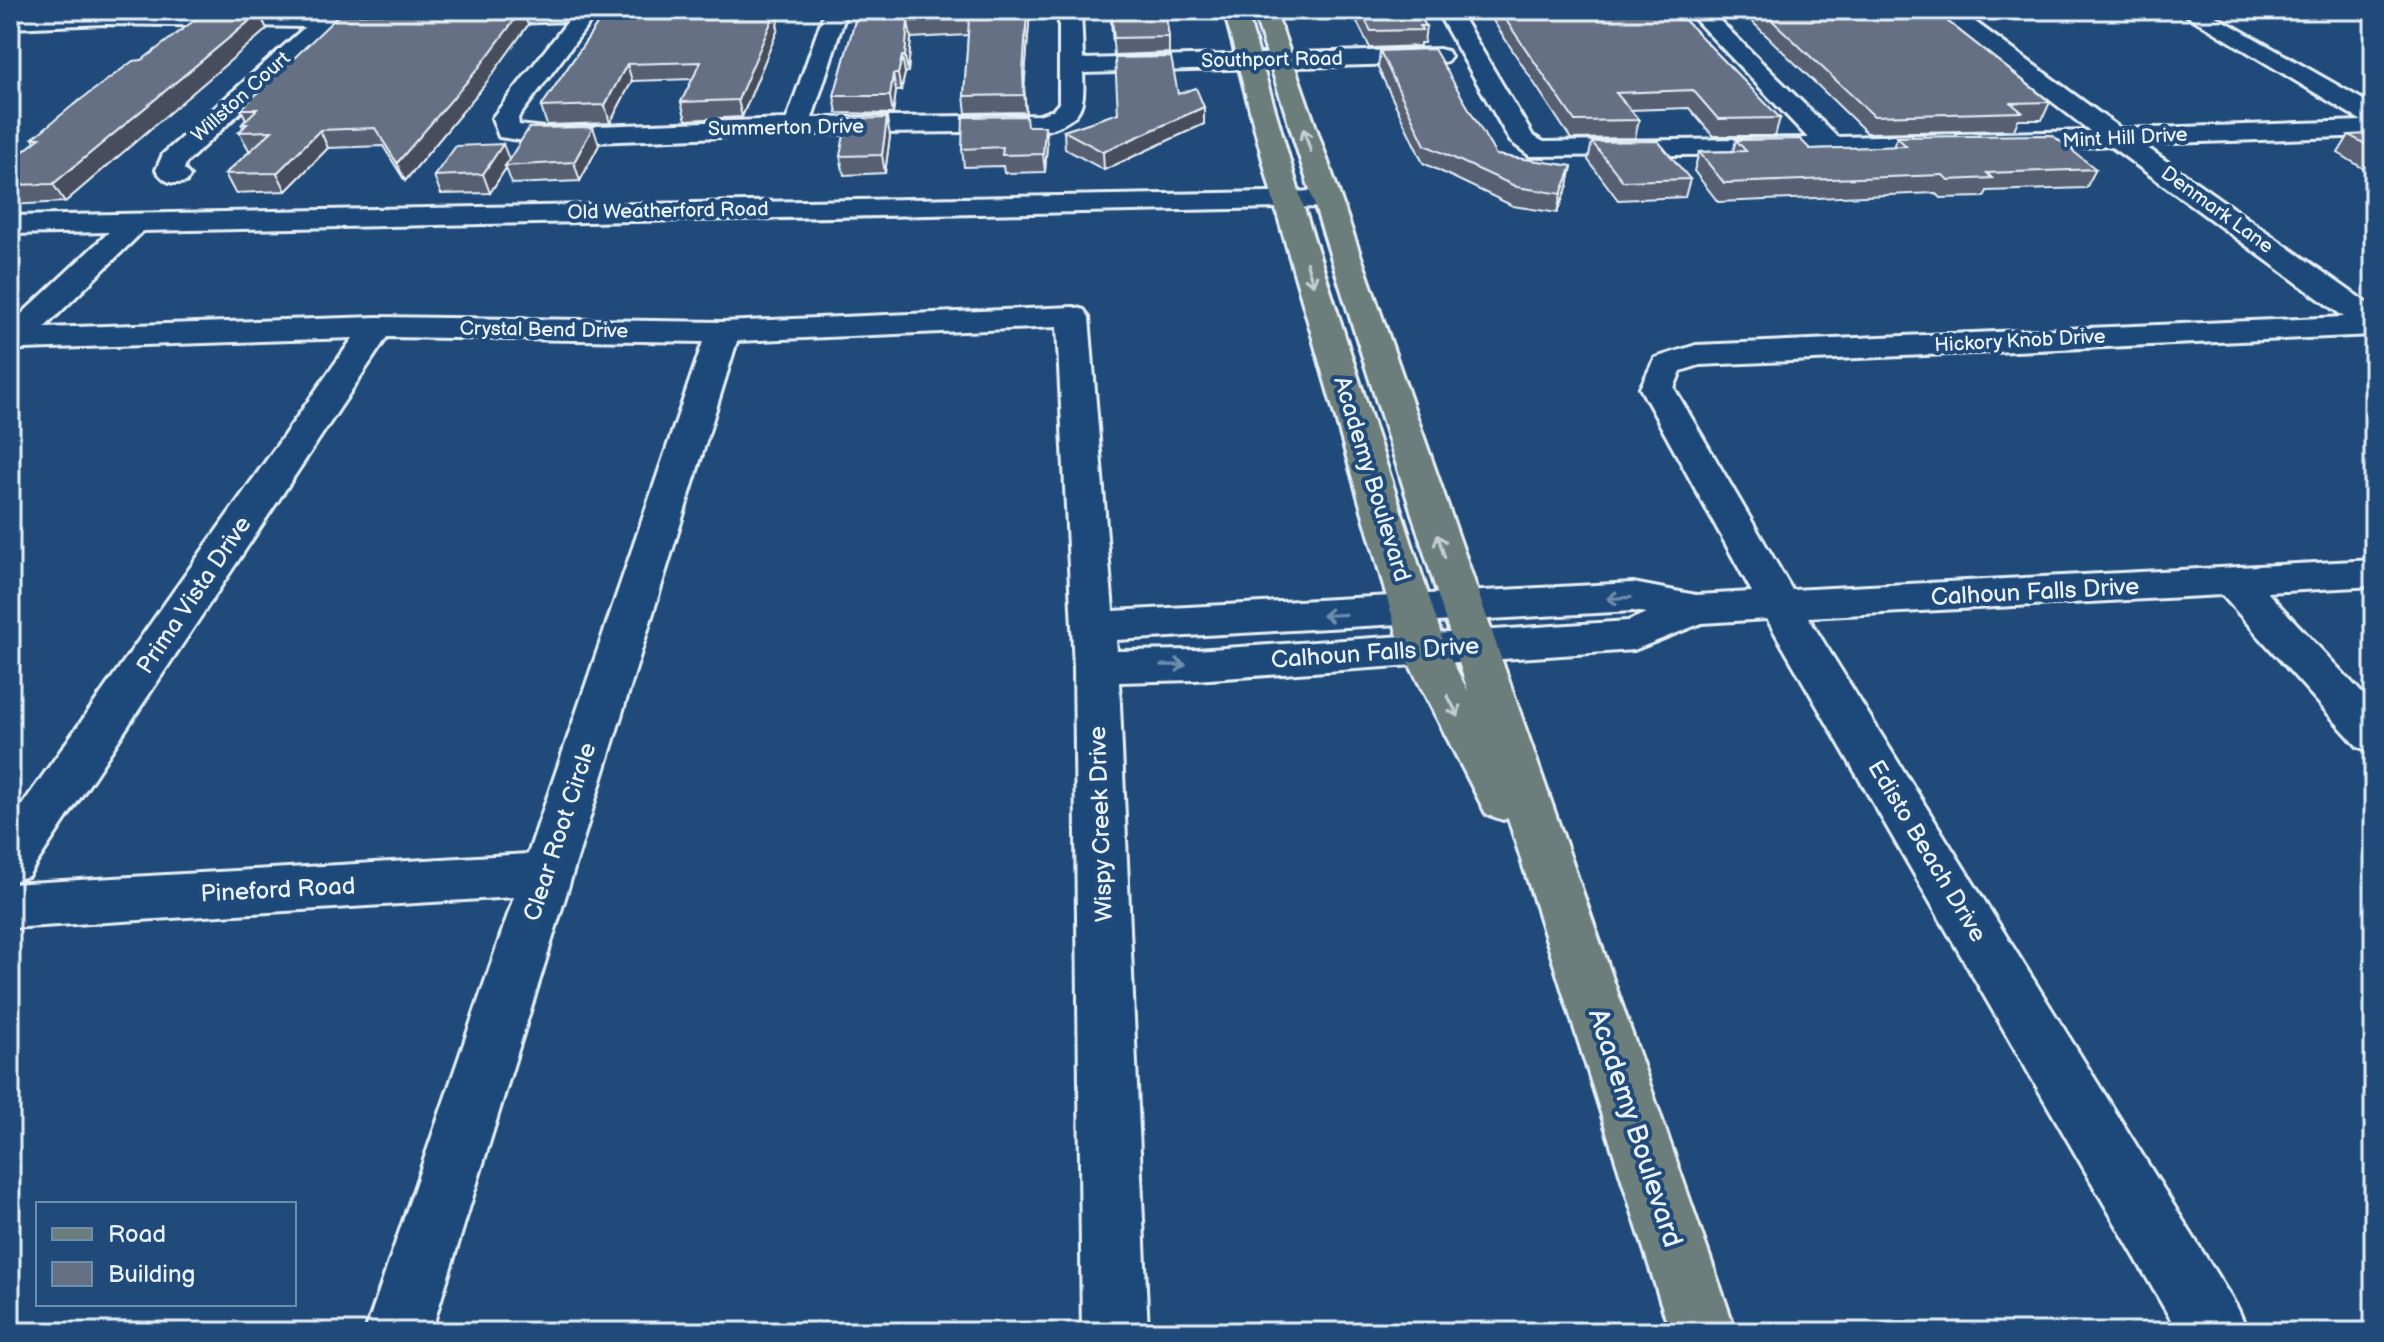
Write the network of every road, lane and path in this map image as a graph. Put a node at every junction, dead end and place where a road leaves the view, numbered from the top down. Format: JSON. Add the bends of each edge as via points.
{"nodes":[{"id":1,"x":836,"y":10,"type":"edge"},
{"id":2,"x":1070,"y":10,"type":"edge"},
{"id":3,"x":1235,"y":10,"type":"edge"},
{"id":4,"x":1264,"y":10,"type":"edge"},
{"id":5,"x":1447,"y":10,"type":"edge"},
{"id":6,"x":1697,"y":10,"type":"edge"},
{"id":7,"x":1945,"y":10,"type":"edge"},
{"id":8,"x":2189,"y":10,"type":"edge"},
{"id":9,"x":586,"y":12,"type":"edge"},
{"id":10,"x":130,"y":14,"type":"edge"},
{"id":11,"x":444,"y":19,"type":"edge"},
{"id":12,"x":414,"y":20,"type":"edge"},
{"id":13,"x":10,"y":21,"type":"edge"},
{"id":14,"x":324,"y":22,"type":"junction"},
{"id":15,"x":1474,"y":55,"type":"junction"},
{"id":16,"x":1264,"y":60,"type":"junction"},
{"id":17,"x":1071,"y":66,"type":"junction"},
{"id":18,"x":2374,"y":117,"type":"edge"},
{"id":19,"x":797,"y":126,"type":"junction"},
{"id":20,"x":2374,"y":128,"type":"edge"},
{"id":21,"x":2115,"y":137,"type":"junction"},
{"id":22,"x":1831,"y":146,"type":"junction"},
{"id":23,"x":176,"y":176,"type":"dead end"},
{"id":24,"x":1307,"y":199,"type":"junction"},
{"id":25,"x":136,"y":222,"type":"junction"},
{"id":26,"x":10,"y":225,"type":"edge"},
{"id":27,"x":1073,"y":317,"type":"joint"},
{"id":28,"x":2374,"y":324,"type":"edge"},
{"id":29,"x":377,"y":327,"type":"junction"},
{"id":30,"x":723,"y":332,"type":"junction"},
{"id":31,"x":12,"y":341,"type":"edge"},
{"id":32,"x":1667,"y":365,"type":"joint"},
{"id":33,"x":2374,"y":573,"type":"edge"},
{"id":34,"x":2233,"y":581,"type":"junction"},
{"id":35,"x":1780,"y":605,"type":"junction"},
{"id":36,"x":1443,"y":628,"type":"junction"},
{"id":37,"x":1095,"y":647,"type":"junction"},
{"id":38,"x":2374,"y":735,"type":"edge"},
{"id":39,"x":10,"y":862,"type":"edge"},
{"id":40,"x":546,"y":874,"type":"junction"},
{"id":41,"x":10,"y":906,"type":"edge"},
{"id":42,"x":398,"y":1332,"type":"edge"},
{"id":43,"x":1115,"y":1332,"type":"edge"},
{"id":44,"x":1703,"y":1332,"type":"edge"},
{"id":45,"x":2215,"y":1332,"type":"edge"}],
"edges":[{"from":1,"to":19,"type":"street"},
{"from":2,"to":17,"type":"street"},
{"from":3,"to":16,"type":"main road","name":"Academy Boulevard"},
{"from":4,"to":16,"type":"main road","name":"Academy Boulevard"},
{"from":5,"to":15,"type":"street"},
{"from":6,"to":22,"type":"street"},
{"from":7,"to":21,"type":"street","name":"Denmark Lane"},
{"from":8,"to":18,"type":"street"},
{"from":9,"to":11,"type":"street"},
{"from":9,"to":19,"type":"street","name":"Summerton Drive","via":[[505,118],[508,131],[544,136]]},
{"from":10,"to":13,"type":"street"},
{"from":10,"to":14,"type":"street"},
{"from":12,"to":14,"type":"street"},
{"from":14,"to":23,"type":"street","name":"Willston Court","via":[[173,160],[170,170]]},
{"from":15,"to":16,"type":"street","name":"Southport Road"},
{"from":15,"to":22,"type":"street","name":"Mint Hill Drive","via":[[1523,141],[1539,150]]},
{"from":16,"to":17,"type":"street","name":"Southport Road"},
{"from":16,"to":24,"type":"main road","name":"Academy Boulevard"},
{"from":17,"to":19,"type":"street","name":"Summerton Drive","via":[[1072,104],[1043,123]]},
{"from":20,"to":21,"type":"street","name":"Mint Hill Drive"},
{"from":21,"to":22,"type":"street","name":"Mint Hill Drive"},
{"from":21,"to":28,"type":"street","name":"Denmark Lane"},
{"from":24,"to":25,"type":"street","name":"Old Weatherford Road"},
{"from":24,"to":36,"type":"main road","name":"Academy Boulevard"},
{"from":25,"to":26,"type":"street","name":"Old Weatherford Road"},
{"from":25,"to":31,"type":"street"},
{"from":27,"to":30,"type":"street","name":"Crystal Bend Drive"},
{"from":27,"to":37,"type":"street","name":"Wispy Creek Drive"},
{"from":28,"to":32,"type":"street","name":"Hickory Knob Drive","via":[[1696,355]]},
{"from":29,"to":30,"type":"street","name":"Crystal Bend Drive"},
{"from":29,"to":31,"type":"street","name":"Crystal Bend Drive"},
{"from":29,"to":39,"type":"street","name":"Prima Vista Drive"},
{"from":30,"to":40,"type":"street","name":"Clear Root Circle"},
{"from":32,"to":35,"type":"street","name":"Edisto Beach Drive","via":[[1657,388]]},
{"from":33,"to":34,"type":"street","name":"Calhoun Falls Drive"},
{"from":34,"to":35,"type":"street","name":"Calhoun Falls Drive"},
{"from":34,"to":38,"type":"street"},
{"from":35,"to":36,"type":"street","name":"Calhoun Falls Drive","via":[[1696,609],[1634,635]]},
{"from":35,"to":45,"type":"street","name":"Edisto Beach Drive"},
{"from":36,"to":37,"type":"street","name":"Calhoun Falls Drive","via":[[1195,665]]},
{"from":36,"to":44,"type":"main road","name":"Academy Boulevard","via":[[1567,924]]},
{"from":37,"to":43,"type":"street","name":"Wispy Creek Drive"},
{"from":40,"to":41,"type":"street","name":"Pineford Road"},
{"from":40,"to":42,"type":"street","name":"Clear Root Circle"}]}
